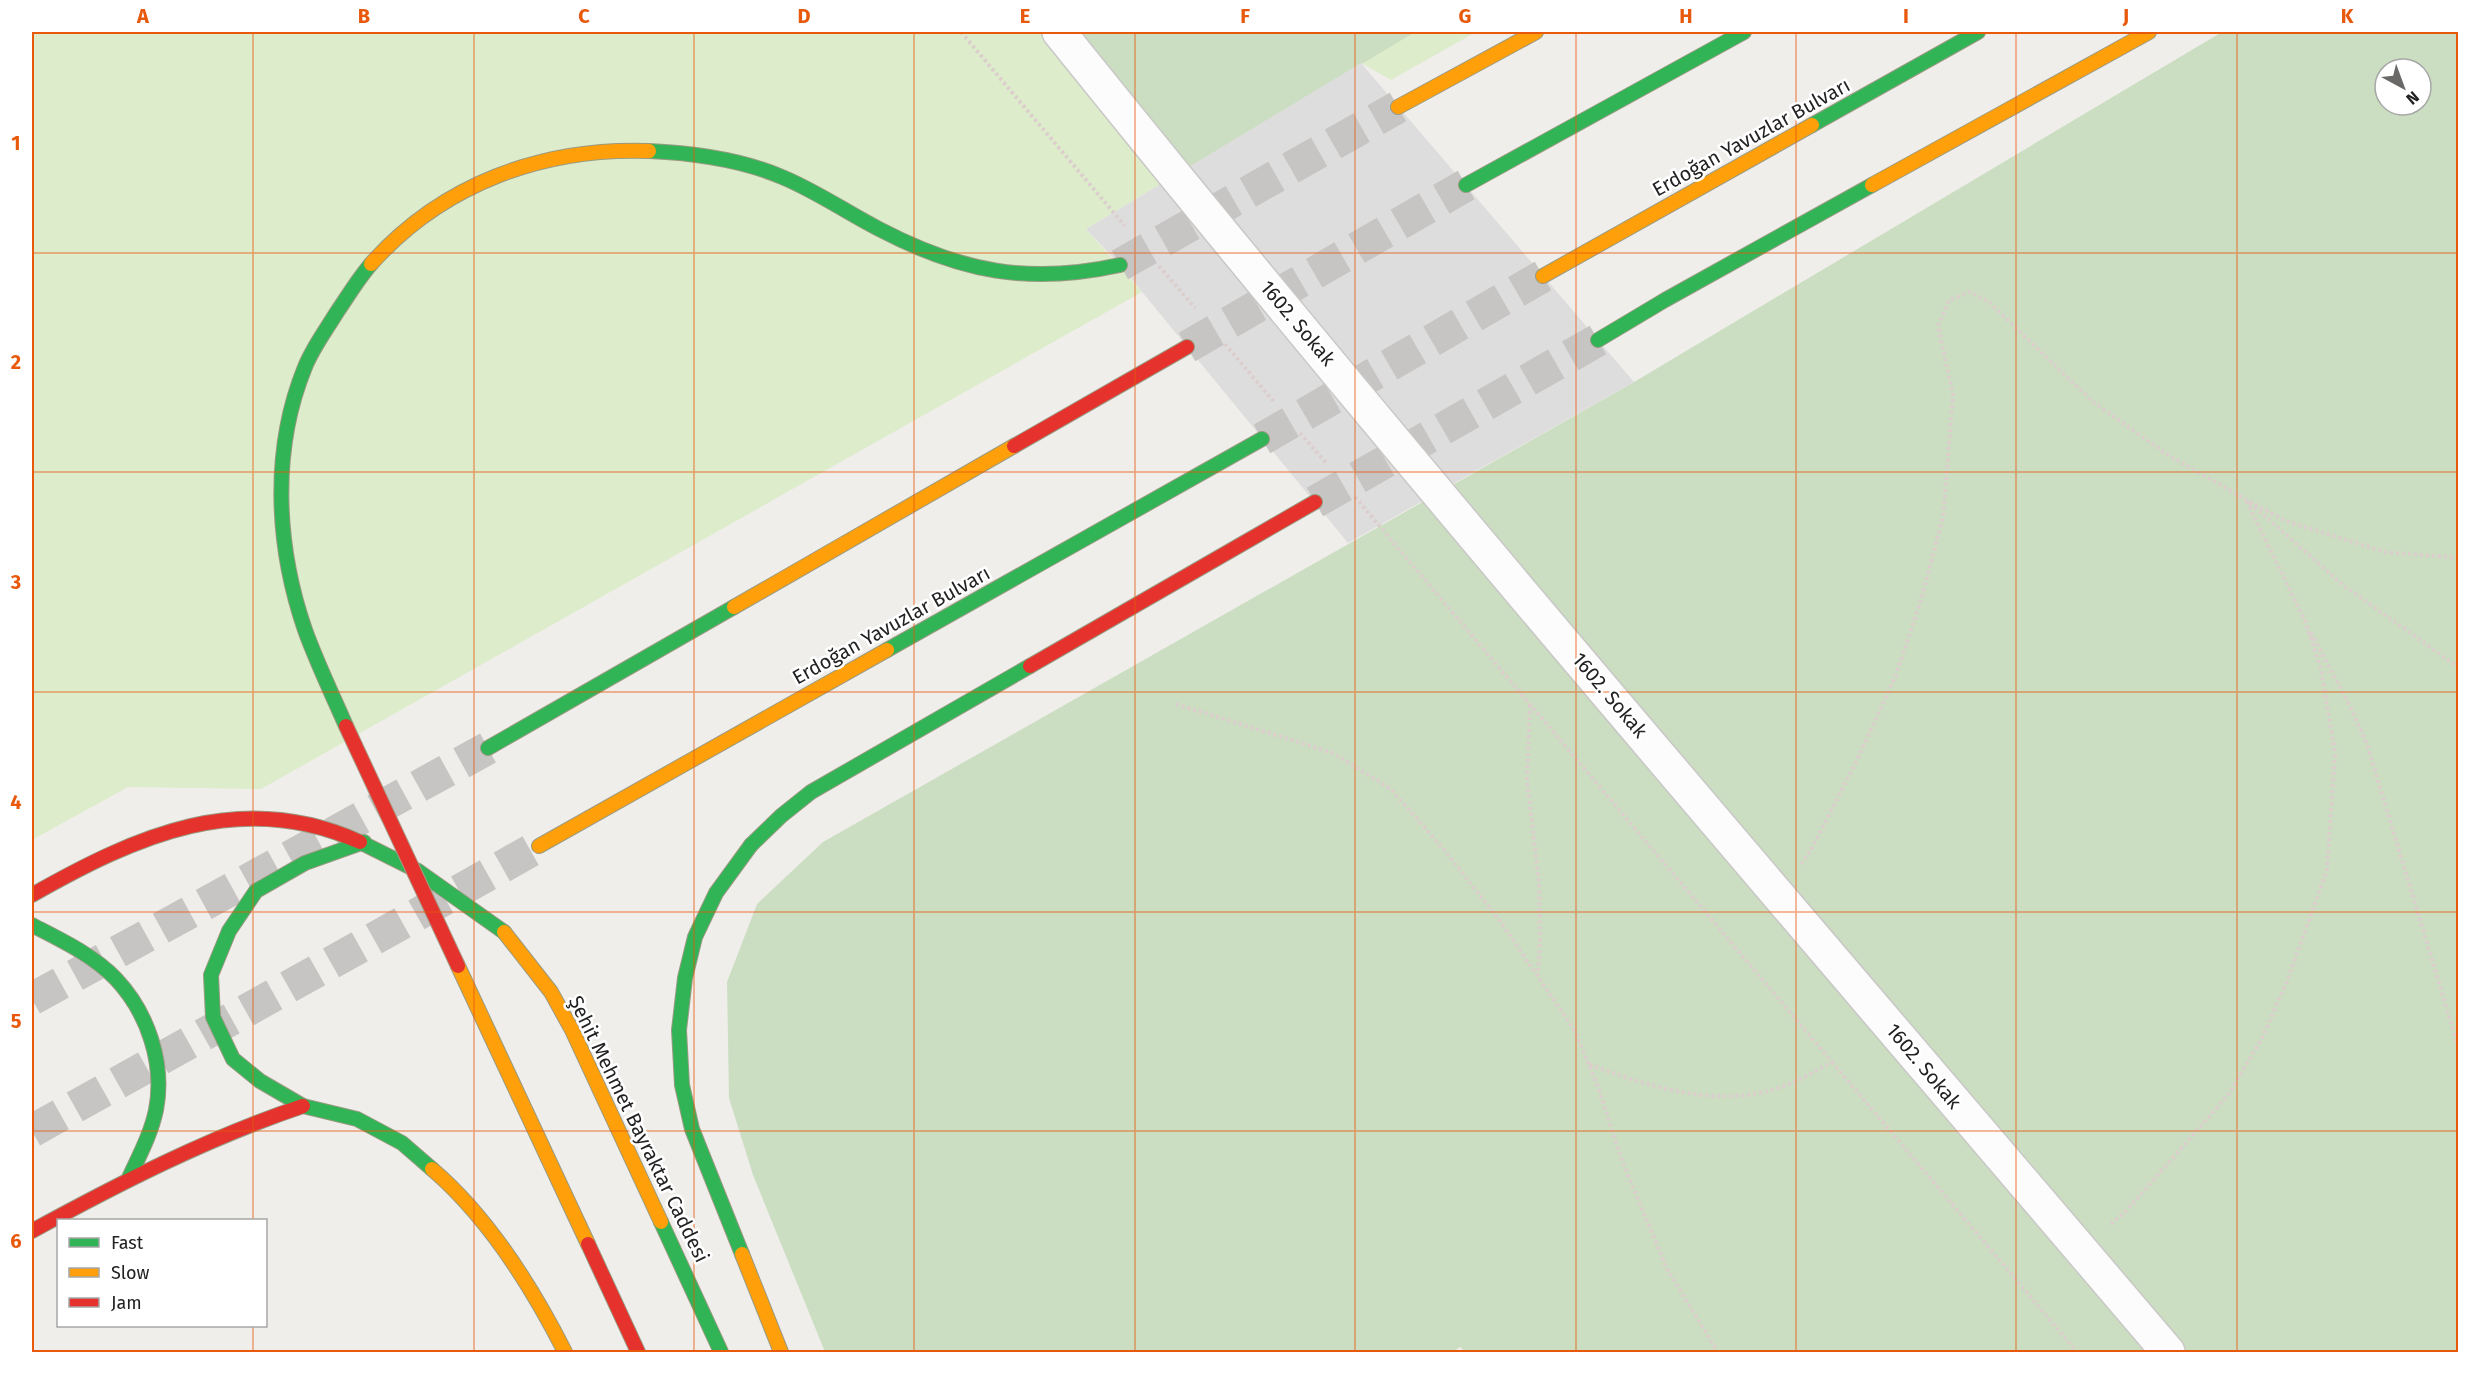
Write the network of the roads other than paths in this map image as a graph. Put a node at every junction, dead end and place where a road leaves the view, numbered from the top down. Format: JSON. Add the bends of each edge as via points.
{"nodes":[{"id":1,"x":1059,"y":32,"type":"edge"},
{"id":2,"x":1536,"y":32,"type":"edge"},
{"id":3,"x":1744,"y":32,"type":"edge"},
{"id":4,"x":1978,"y":32,"type":"edge"},
{"id":5,"x":2149,"y":32,"type":"edge"},
{"id":6,"x":1398,"y":107,"type":"tunnel mouth"},
{"id":7,"x":1466,"y":185,"type":"tunnel mouth"},
{"id":8,"x":1120,"y":265,"type":"tunnel mouth"},
{"id":9,"x":1544,"y":276,"type":"tunnel mouth"},
{"id":10,"x":1598,"y":340,"type":"tunnel mouth"},
{"id":11,"x":1187,"y":347,"type":"tunnel mouth"},
{"id":12,"x":1262,"y":439,"type":"tunnel mouth"},
{"id":13,"x":1315,"y":502,"type":"tunnel mouth"},
{"id":14,"x":488,"y":748,"type":"tunnel mouth"},
{"id":15,"x":364,"y":842,"type":"junction"},
{"id":16,"x":539,"y":846,"type":"tunnel mouth"},
{"id":17,"x":32,"y":895,"type":"edge"},
{"id":18,"x":32,"y":926,"type":"edge"},
{"id":19,"x":303,"y":1106,"type":"junction"},
{"id":20,"x":129,"y":1178,"type":"junction"},
{"id":21,"x":32,"y":1231,"type":"edge"},
{"id":22,"x":565,"y":1353,"type":"edge"},
{"id":23,"x":638,"y":1353,"type":"edge"},
{"id":24,"x":722,"y":1353,"type":"edge"},
{"id":25,"x":781,"y":1353,"type":"edge"},
{"id":26,"x":2168,"y":1353,"type":"edge"}],
"edges":[{"from":1,"to":26,"type":"street","name":"1602. Sokak","via":[[1190,194]]},
{"from":2,"to":6,"type":"main road"},
{"from":3,"to":7,"type":"main road"},
{"from":4,"to":9,"type":"main road","name":"Erdoğan Yavuzlar Bulvarı"},
{"from":5,"to":10,"type":"main road"},
{"from":8,"to":23,"type":"main road","bridge":true,"via":[[1076,274],[996,273],[908,244],[836,204],[733,160],[642,149],[581,152],[485,178],[436,206],[395,238],[367,269],[306,365],[290,413],[282,456],[281,496],[285,547],[306,630],[346,726]]},
{"from":11,"to":14,"type":"main road"},
{"from":12,"to":16,"type":"main road","name":"Erdoğan Yavuzlar Bulvarı"},
{"from":13,"to":25,"type":"main road","via":[[811,792],[751,845],[716,893],[695,937],[685,978],[680,1030],[682,1084],[692,1129]]},
{"from":15,"to":17,"type":"main road","name":"Şehit Mehmet Bayraktar Caddesi","via":[[296,822],[253,818],[208,821],[152,836],[98,858]]},
{"from":15,"to":19,"type":"main road","via":[[305,863],[256,891],[229,931],[211,975],[213,1017],[233,1059]]},
{"from":15,"to":24,"type":"main road","name":"Şehit Mehmet Bayraktar Caddesi","via":[[433,879],[504,932],[551,992]]},
{"from":18,"to":20,"type":"main road","via":[[82,952],[117,980],[138,1009],[152,1039],[158,1076],[156,1110]]},
{"from":19,"to":20,"type":"main road","via":[[239,1127]]},
{"from":19,"to":22,"type":"main road","via":[[357,1119],[402,1143],[443,1178],[499,1242],[545,1313]]},
{"from":20,"to":21,"type":"main road"}]}
